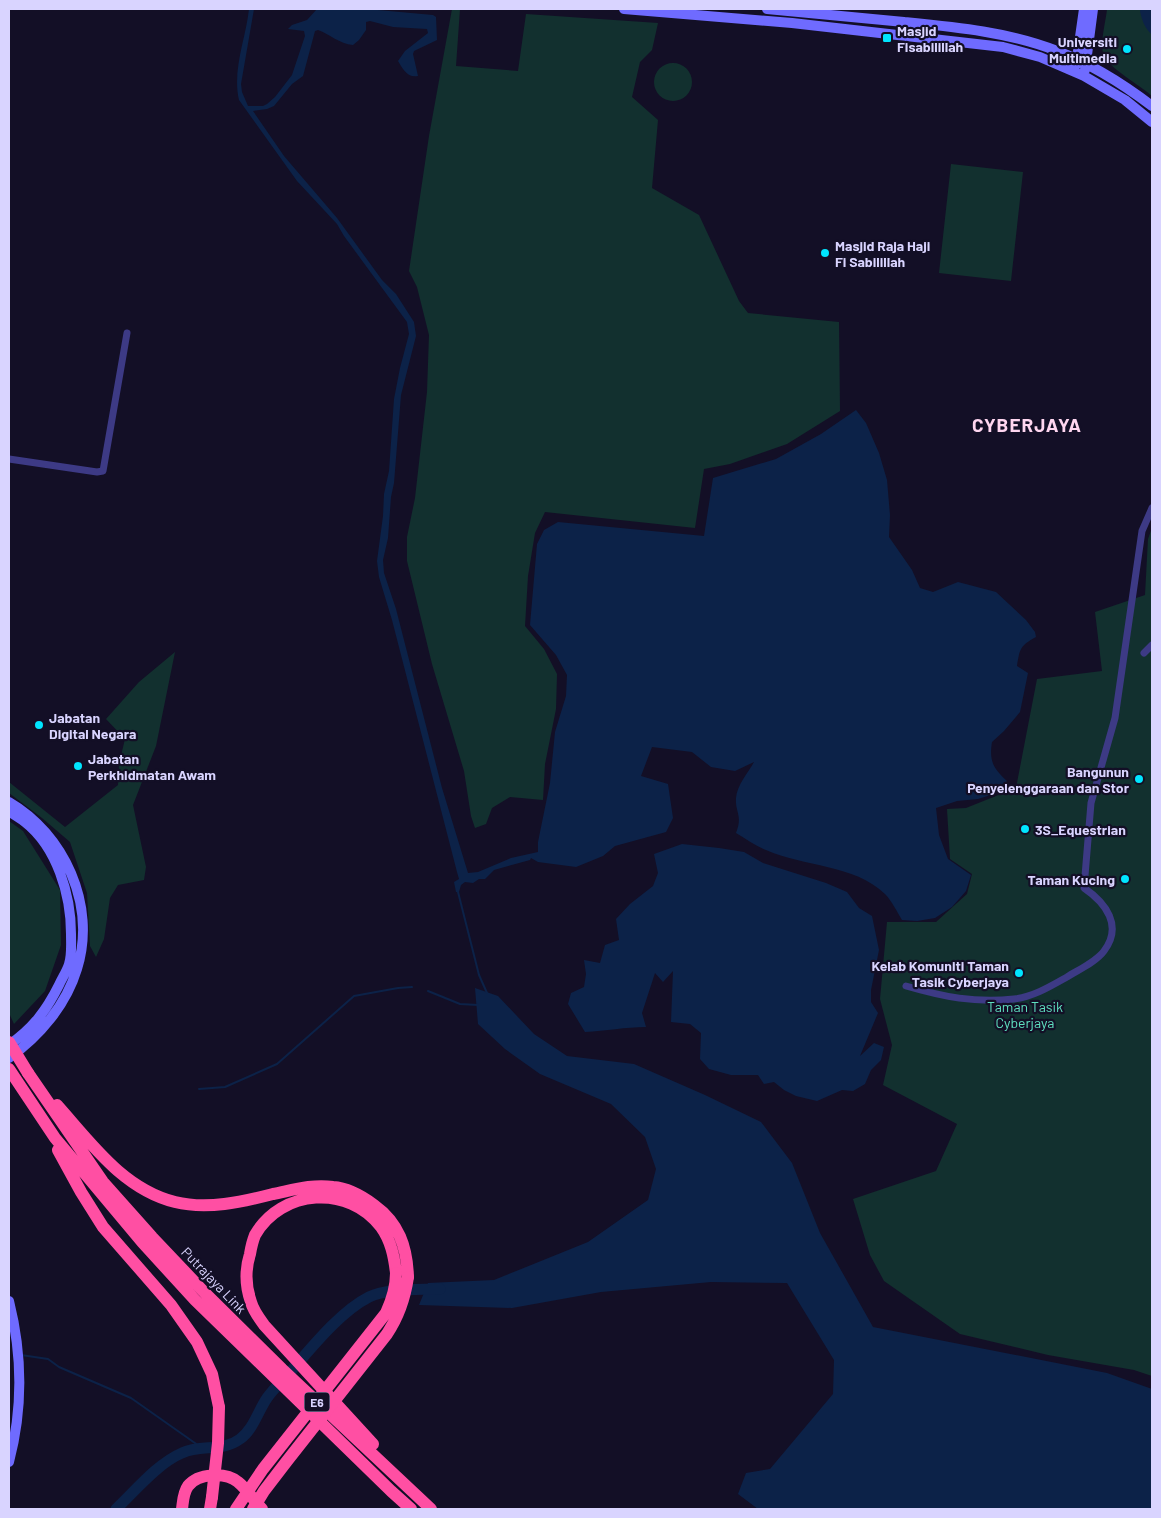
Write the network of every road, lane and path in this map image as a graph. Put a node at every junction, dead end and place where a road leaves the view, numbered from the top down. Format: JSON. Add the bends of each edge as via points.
{"nodes":[{"id":1,"x":624,"y":9,"type":"edge"},
{"id":2,"x":767,"y":9,"type":"edge"},
{"id":3,"x":866,"y":9,"type":"edge"},
{"id":4,"x":1084,"y":9,"type":"edge"},
{"id":5,"x":1093,"y":9,"type":"edge"},
{"id":6,"x":853,"y":13,"type":"edge"},
{"id":7,"x":872,"y":19,"type":"junction"},
{"id":8,"x":1082,"y":62,"type":"junction"},
{"id":9,"x":1080,"y":73,"type":"junction"},
{"id":10,"x":1152,"y":106,"type":"edge"},
{"id":11,"x":1152,"y":122,"type":"edge"},
{"id":12,"x":127,"y":333,"type":"dead end"},
{"id":13,"x":9,"y":459,"type":"edge"},
{"id":14,"x":1151,"y":510,"type":"edge"},
{"id":15,"x":1152,"y":646,"type":"edge"},
{"id":16,"x":1144,"y":653,"type":"dead end"},
{"id":17,"x":9,"y":802,"type":"edge"},
{"id":18,"x":9,"y":811,"type":"edge"},
{"id":19,"x":906,"y":986,"type":"dead end"},
{"id":20,"x":9,"y":1044,"type":"edge"},
{"id":21,"x":9,"y":1058,"type":"edge"},
{"id":22,"x":9,"y":1068,"type":"edge"},
{"id":23,"x":38,"y":1090,"type":"junction"},
{"id":24,"x":55,"y":1138,"type":"junction"},
{"id":25,"x":402,"y":1275,"type":"junction"},
{"id":26,"x":200,"y":1296,"type":"junction"},
{"id":27,"x":9,"y":1301,"type":"edge"},
{"id":28,"x":9,"y":1462,"type":"edge"},
{"id":29,"x":211,"y":1503,"type":"edge"},
{"id":30,"x":415,"y":1504,"type":"edge"},
{"id":31,"x":182,"y":1509,"type":"edge"},
{"id":32,"x":236,"y":1509,"type":"edge"},
{"id":33,"x":253,"y":1509,"type":"edge"},
{"id":34,"x":262,"y":1509,"type":"edge"},
{"id":35,"x":431,"y":1509,"type":"edge"}],
"edges":[{"from":1,"to":9,"type":"main road","via":[[966,42],[1019,50]]},
{"from":2,"to":6,"type":"main road"},
{"from":3,"to":7,"type":"main road"},
{"from":4,"to":8,"type":"main road"},
{"from":5,"to":8,"type":"main road"},
{"from":6,"to":7,"type":"main road"},
{"from":7,"to":8,"type":"main road","via":[[994,34],[1033,43]]},
{"from":8,"to":9,"type":"main road"},
{"from":8,"to":10,"type":"main road"},
{"from":9,"to":11,"type":"main road","via":[[1125,100]]},
{"from":12,"to":13,"type":"street","via":[[103,471]]},
{"from":14,"to":19,"type":"street","via":[[1142,531],[1114,718],[1091,803],[1084,888],[1107,908],[1112,924],[1104,952],[1051,986],[1015,999],[967,1001]]},
{"from":15,"to":16,"type":"street"},
{"from":17,"to":21,"type":"main road","via":[[38,822],[65,859],[74,878],[82,922],[82,948],[77,970],[64,999],[39,1033]]},
{"from":18,"to":20,"type":"main road","via":[[34,831],[56,861],[69,903],[71,945],[69,965],[49,1003],[31,1028]]},
{"from":20,"to":23,"type":"highway","name":"Putrajaya Link","number":"E6","bridge":true},
{"from":22,"to":24,"type":"highway","name":"Putrajaya Link","number":"E6"},
{"from":23,"to":25,"type":"highway","via":[[48,1096],[114,1169],[143,1188],[175,1202],[223,1204],[318,1186],[334,1187],[363,1197],[389,1217],[397,1229],[407,1259]]},
{"from":23,"to":26,"type":"highway","name":"Putrajaya Link","number":"E6","via":[[103,1182]]},
{"from":24,"to":26,"type":"highway","name":"Putrajaya Link","number":"E6","via":[[142,1242]]},
{"from":24,"to":29,"type":"highway","bridge":true,"via":[[58,1152],[103,1227],[171,1306],[197,1342],[212,1374],[219,1407]]},
{"from":25,"to":30,"type":"highway","bridge":true,"via":[[380,1225],[359,1208],[334,1198],[303,1198],[274,1213],[255,1236],[246,1266],[251,1304],[264,1325],[412,1485]]},
{"from":25,"to":32,"type":"highway","bridge":true,"via":[[386,1313],[268,1462]]},
{"from":25,"to":33,"type":"highway","bridge":true,"via":[[405,1295],[391,1329]]},
{"from":26,"to":30,"type":"highway","name":"Putrajaya Link","number":"E6","bridge":true,"via":[[282,1369]]},
{"from":27,"to":28,"type":"main road","via":[[19,1377],[16,1430]]},
{"from":30,"to":35,"type":"highway","name":"Putrajaya Link","number":"E6"},
{"from":31,"to":34,"type":"highway","via":[[185,1491],[194,1480],[223,1476],[240,1483]]}]}
